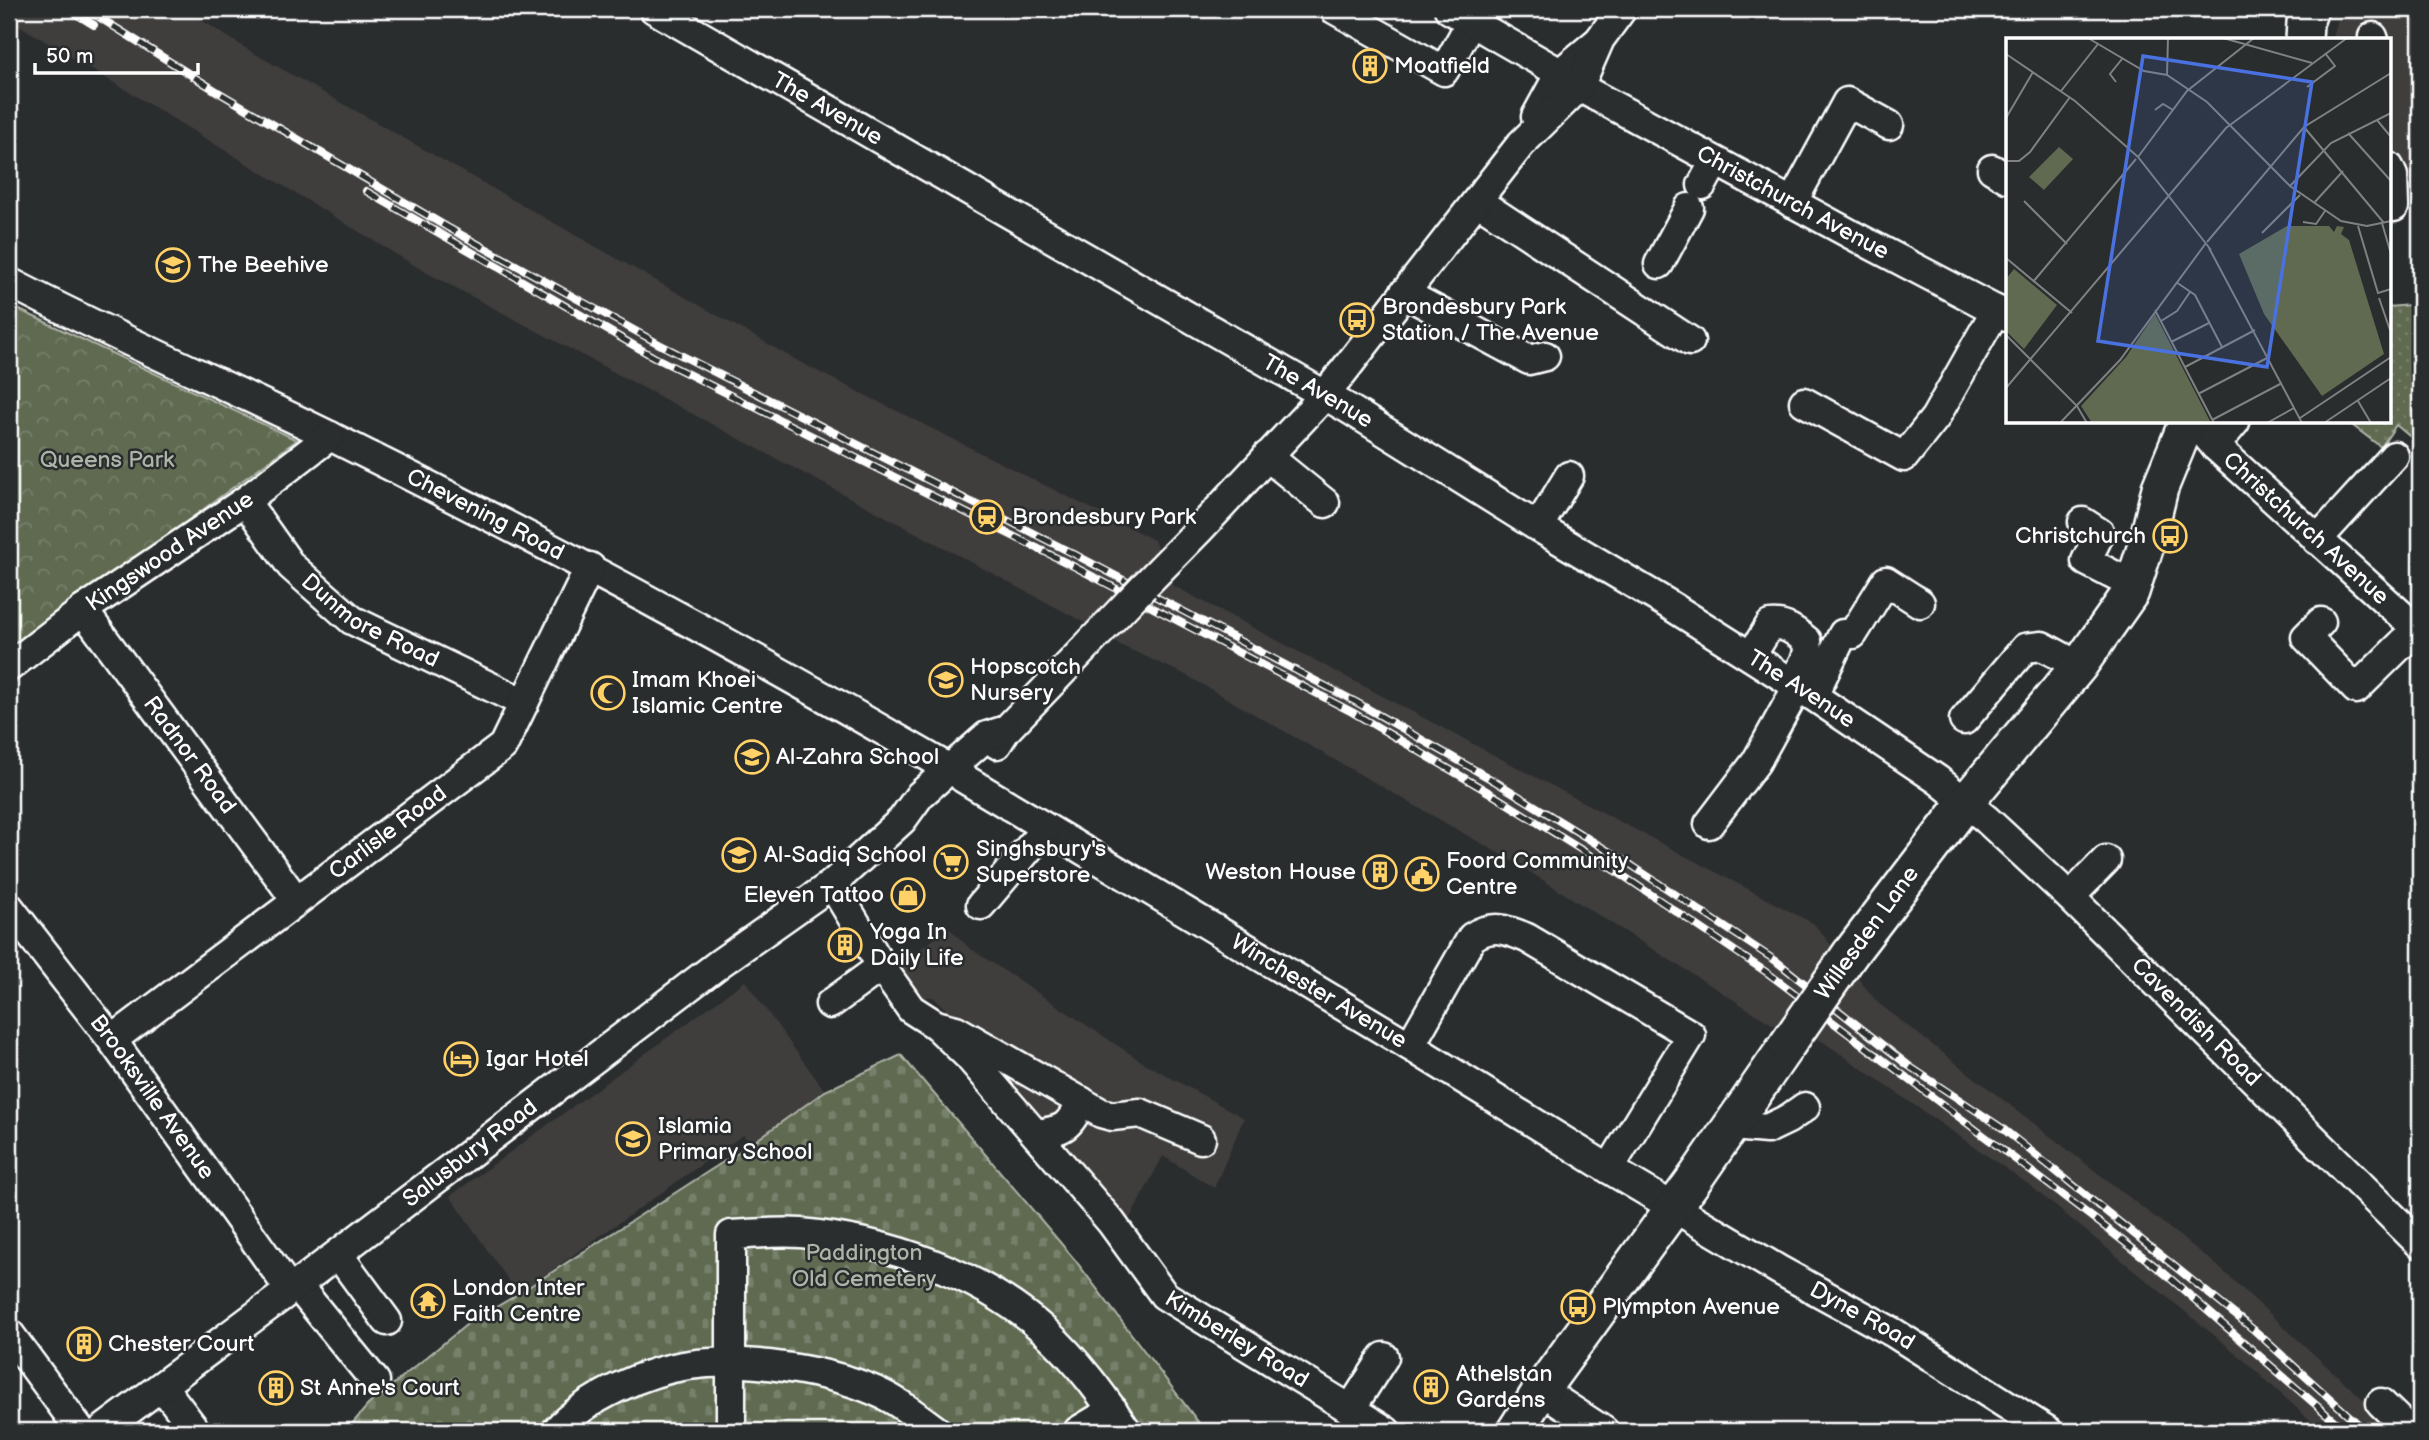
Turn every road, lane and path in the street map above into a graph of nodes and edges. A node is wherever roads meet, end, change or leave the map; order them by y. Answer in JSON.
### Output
{"nodes":[{"id":1,"x":654,"y":9,"type":"edge"},
{"id":2,"x":1334,"y":9,"type":"edge"},
{"id":3,"x":1622,"y":9,"type":"edge"},
{"id":4,"x":2310,"y":9,"type":"edge"},
{"id":5,"x":1460,"y":15,"type":"edge"},
{"id":6,"x":2304,"y":38,"type":"edge"},
{"id":7,"x":1570,"y":80,"type":"junction"},
{"id":8,"x":1889,"y":125,"type":"dead end"},
{"id":9,"x":2390,"y":169,"type":"edge"},
{"id":10,"x":1702,"y":185,"type":"junction"},
{"id":11,"x":1477,"y":201,"type":"junction"},
{"id":12,"x":1792,"y":203,"type":"junction"},
{"id":13,"x":2401,"y":207,"type":"edge"},
{"id":14,"x":1659,"y":264,"type":"dead end"},
{"id":15,"x":9,"y":282,"type":"edge"},
{"id":16,"x":1404,"y":293,"type":"junction"},
{"id":17,"x":2002,"y":313,"type":"edge"},
{"id":18,"x":1690,"y":341,"type":"dead end"},
{"id":19,"x":1545,"y":356,"type":"dead end"},
{"id":20,"x":1325,"y":395,"type":"junction"},
{"id":21,"x":1804,"y":402,"type":"dead end"},
{"id":22,"x":2185,"y":424,"type":"edge"},
{"id":23,"x":2197,"y":424,"type":"edge"},
{"id":24,"x":2233,"y":424,"type":"edge"},
{"id":25,"x":330,"y":436,"type":"junction"},
{"id":26,"x":2215,"y":446,"type":"junction"},
{"id":27,"x":1266,"y":456,"type":"junction"},
{"id":28,"x":2394,"y":456,"type":"dead end"},
{"id":29,"x":1569,"y":476,"type":"dead end"},
{"id":30,"x":245,"y":501,"type":"junction"},
{"id":31,"x":1325,"y":503,"type":"dead end"},
{"id":32,"x":2083,"y":522,"type":"dead end"},
{"id":33,"x":1538,"y":527,"type":"junction"},
{"id":34,"x":2317,"y":540,"type":"junction"},
{"id":35,"x":590,"y":567,"type":"junction"},
{"id":36,"x":2133,"y":585,"type":"junction"},
{"id":37,"x":1920,"y":603,"type":"dead end"},
{"id":38,"x":83,"y":610,"type":"junction"},
{"id":39,"x":2321,"y":622,"type":"dead end"},
{"id":40,"x":2419,"y":630,"type":"edge"},
{"id":41,"x":1751,"y":656,"type":"junction"},
{"id":42,"x":2079,"y":666,"type":"junction"},
{"id":43,"x":9,"y":667,"type":"edge"},
{"id":44,"x":1802,"y":688,"type":"junction"},
{"id":45,"x":524,"y":703,"type":"junction"},
{"id":46,"x":1964,"y":720,"type":"dead end"},
{"id":47,"x":956,"y":774,"type":"junction"},
{"id":48,"x":1966,"y":802,"type":"junction"},
{"id":49,"x":1709,"y":824,"type":"dead end"},
{"id":50,"x":1046,"y":828,"type":"junction"},
{"id":51,"x":2106,"y":860,"type":"dead end"},
{"id":52,"x":832,"y":884,"type":"junction"},
{"id":53,"x":2070,"y":897,"type":"junction"},
{"id":54,"x":296,"y":900,"type":"junction"},
{"id":55,"x":981,"y":905,"type":"dead end"},
{"id":56,"x":9,"y":907,"type":"edge"},
{"id":57,"x":882,"y":966,"type":"junction"},
{"id":58,"x":830,"y":1004,"type":"dead end"},
{"id":59,"x":936,"y":1025,"type":"junction"},
{"id":60,"x":112,"y":1040,"type":"junction"},
{"id":61,"x":1410,"y":1046,"type":"junction"},
{"id":62,"x":1081,"y":1101,"type":"junction"},
{"id":63,"x":1805,"y":1107,"type":"dead end"},
{"id":64,"x":1732,"y":1126,"type":"junction"},
{"id":65,"x":1036,"y":1134,"type":"junction"},
{"id":66,"x":1201,"y":1139,"type":"dead end"},
{"id":67,"x":1609,"y":1169,"type":"junction"},
{"id":68,"x":1675,"y":1207,"type":"junction"},
{"id":69,"x":2420,"y":1244,"type":"edge"},
{"id":70,"x":338,"y":1254,"type":"junction"},
{"id":71,"x":294,"y":1288,"type":"junction"},
{"id":72,"x":387,"y":1321,"type":"dead end"},
{"id":73,"x":9,"y":1333,"type":"edge"},
{"id":74,"x":1384,"y":1357,"type":"dead end"},
{"id":75,"x":731,"y":1363,"type":"junction"},
{"id":76,"x":375,"y":1381,"type":"dead end"},
{"id":77,"x":162,"y":1386,"type":"junction"},
{"id":78,"x":1541,"y":1390,"type":"junction"},
{"id":79,"x":2381,"y":1403,"type":"dead end"},
{"id":80,"x":1350,"y":1410,"type":"junction"},
{"id":81,"x":1120,"y":1421,"type":"edge"},
{"id":82,"x":80,"y":1431,"type":"edge"},
{"id":83,"x":101,"y":1431,"type":"edge"},
{"id":84,"x":196,"y":1431,"type":"edge"},
{"id":85,"x":556,"y":1431,"type":"edge"},
{"id":86,"x":731,"y":1431,"type":"edge"},
{"id":87,"x":937,"y":1431,"type":"edge"},
{"id":88,"x":1078,"y":1431,"type":"edge"},
{"id":89,"x":1385,"y":1431,"type":"edge"},
{"id":90,"x":1515,"y":1431,"type":"edge"},
{"id":91,"x":1604,"y":1431,"type":"edge"},
{"id":92,"x":2048,"y":1431,"type":"edge"},
{"id":93,"x":2410,"y":1431,"type":"edge"}],
"edges":[{"from":1,"to":20,"type":"street","name":"The Avenue"},
{"from":2,"to":5,"type":"street"},
{"from":3,"to":7,"type":"street"},
{"from":4,"to":6,"type":"main road"},
{"from":5,"to":7,"type":"street","name":"Christchurch Avenue"},
{"from":7,"to":10,"type":"street","name":"Christchurch Avenue"},
{"from":7,"to":11,"type":"street"},
{"from":8,"to":12,"type":"street"},
{"from":9,"to":13,"type":"street"},
{"from":10,"to":12,"type":"street","name":"Christchurch Avenue"},
{"from":10,"to":14,"type":"street"},
{"from":11,"to":16,"type":"street"},
{"from":11,"to":18,"type":"street"},
{"from":12,"to":17,"type":"street","name":"Christchurch Avenue"},
{"from":15,"to":25,"type":"street","name":"Chevening Road"},
{"from":16,"to":19,"type":"street"},
{"from":16,"to":20,"type":"street"},
{"from":17,"to":21,"type":"street"},
{"from":20,"to":27,"type":"street"},
{"from":20,"to":33,"type":"street","name":"The Avenue"},
{"from":22,"to":36,"type":"main road","name":"Willesden Lane"},
{"from":23,"to":26,"type":"street","name":"Christchurch Avenue"},
{"from":24,"to":26,"type":"street"},
{"from":25,"to":30,"type":"street","name":"Kingswood Avenue"},
{"from":25,"to":35,"type":"street","name":"Chevening Road"},
{"from":26,"to":34,"type":"street","name":"Christchurch Avenue"},
{"from":27,"to":31,"type":"street"},
{"from":27,"to":47,"type":"street","bridge":true},
{"from":28,"to":34,"type":"street"},
{"from":29,"to":33,"type":"street"},
{"from":30,"to":38,"type":"street","name":"Kingswood Avenue"},
{"from":30,"to":45,"type":"street","name":"Dunmore Road"},
{"from":32,"to":36,"type":"street"},
{"from":33,"to":41,"type":"street","name":"The Avenue"},
{"from":34,"to":40,"type":"street","name":"Christchurch Avenue"},
{"from":35,"to":45,"type":"street","name":"Carlisle Road"},
{"from":35,"to":47,"type":"street","name":"Chevening Road"},
{"from":36,"to":42,"type":"main road","name":"Willesden Lane"},
{"from":37,"to":44,"type":"street"},
{"from":38,"to":43,"type":"street","name":"Kingswood Avenue"},
{"from":38,"to":54,"type":"street","name":"Radnor Road"},
{"from":39,"to":40,"type":"street"},
{"from":41,"to":44,"type":"street","name":"The Avenue"},
{"from":41,"to":44,"type":"street"},
{"from":42,"to":46,"type":"street"},
{"from":42,"to":48,"type":"main road","name":"Willesden Lane"},
{"from":44,"to":48,"type":"street","name":"The Avenue"},
{"from":44,"to":49,"type":"street"},
{"from":45,"to":54,"type":"street","name":"Carlisle Road"},
{"from":47,"to":50,"type":"street","name":"Winchester Avenue"},
{"from":47,"to":52,"type":"street","name":"Salusbury Road"},
{"from":48,"to":53,"type":"street","name":"Cavendish Road"},
{"from":48,"to":64,"type":"main road","name":"Willesden Lane","bridge":true},
{"from":50,"to":55,"type":"street"},
{"from":50,"to":61,"type":"street","name":"Winchester Avenue"},
{"from":51,"to":53,"type":"street"},
{"from":52,"to":57,"type":"street"},
{"from":52,"to":70,"type":"street","name":"Salusbury Road"},
{"from":53,"to":69,"type":"street","name":"Cavendish Road"},
{"from":54,"to":60,"type":"street","name":"Carlisle Road"},
{"from":56,"to":60,"type":"street","name":"Brooksville Avenue"},
{"from":57,"to":58,"type":"street"},
{"from":57,"to":59,"type":"street"},
{"from":59,"to":62,"type":"street"},
{"from":59,"to":65,"type":"street","name":"Kimberley Road"},
{"from":60,"to":71,"type":"street","name":"Brooksville Avenue"},
{"from":61,"to":67,"type":"street","name":"Winchester Avenue"},
{"from":61,"to":67,"type":"street"},
{"from":62,"to":65,"type":"street"},
{"from":62,"to":66,"type":"street"},
{"from":63,"to":64,"type":"street"},
{"from":64,"to":68,"type":"main road","name":"Willesden Lane"},
{"from":65,"to":80,"type":"street","name":"Kimberley Road"},
{"from":67,"to":68,"type":"street","name":"Winchester Avenue"},
{"from":68,"to":78,"type":"main road","name":"Willesden Lane"},
{"from":68,"to":92,"type":"street","name":"Dyne Road"},
{"from":70,"to":71,"type":"street","name":"Salusbury Road"},
{"from":70,"to":72,"type":"street"},
{"from":71,"to":76,"type":"street","name":"Brooksville Avenue"},
{"from":71,"to":77,"type":"street","name":"Salusbury Road"},
{"from":73,"to":82,"type":"street"},
{"from":74,"to":80,"type":"street"},
{"from":75,"to":81,"type":"street"},
{"from":75,"to":85,"type":"street"},
{"from":75,"to":86,"type":"street"},
{"from":75,"to":87,"type":"street"},
{"from":77,"to":83,"type":"street","name":"Salusbury Road"},
{"from":77,"to":84,"type":"street"},
{"from":78,"to":90,"type":"main road","name":"Willesden Lane"},
{"from":78,"to":91,"type":"street"},
{"from":79,"to":93,"type":"street"},
{"from":80,"to":89,"type":"street","name":"Kimberley Road"},
{"from":81,"to":88,"type":"street"}]}
